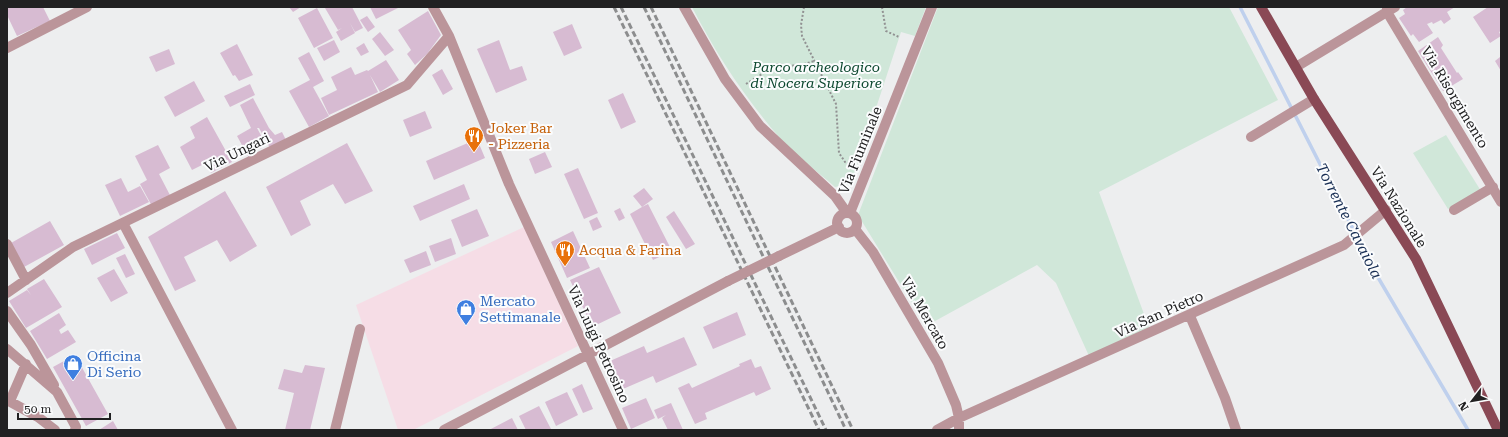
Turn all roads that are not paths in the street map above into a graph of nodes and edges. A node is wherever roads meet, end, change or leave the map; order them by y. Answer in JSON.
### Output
{"nodes":[{"id":1,"x":87,"y":7,"type":"edge"},
{"id":2,"x":433,"y":7,"type":"edge"},
{"id":3,"x":684,"y":7,"type":"edge"},
{"id":4,"x":932,"y":7,"type":"edge"},
{"id":5,"x":1261,"y":7,"type":"edge"},
{"id":6,"x":1390,"y":9,"type":"edge"},
{"id":7,"x":449,"y":36,"type":"junction"},
{"id":8,"x":7,"y":48,"type":"edge"},
{"id":9,"x":1296,"y":67,"type":"junction"},
{"id":10,"x":1314,"y":99,"type":"junction"},
{"id":11,"x":1251,"y":137,"type":"dead end"},
{"id":12,"x":1493,"y":187,"type":"junction"},
{"id":13,"x":1501,"y":202,"type":"edge"},
{"id":14,"x":1386,"y":210,"type":"junction"},
{"id":15,"x":1454,"y":210,"type":"dead end"},
{"id":16,"x":848,"y":213,"type":"junction"},
{"id":17,"x":124,"y":223,"type":"junction"},
{"id":18,"x":838,"y":227,"type":"junction"},
{"id":19,"x":855,"y":229,"type":"junction"},
{"id":20,"x":7,"y":244,"type":"edge"},
{"id":21,"x":26,"y":280,"type":"junction"},
{"id":22,"x":7,"y":293,"type":"edge"},
{"id":23,"x":7,"y":311,"type":"edge"},
{"id":24,"x":1190,"y":316,"type":"junction"},
{"id":25,"x":360,"y":329,"type":"dead end"},
{"id":26,"x":7,"y":349,"type":"edge"},
{"id":27,"x":588,"y":354,"type":"junction"},
{"id":28,"x":26,"y":364,"type":"junction"},
{"id":29,"x":57,"y":392,"type":"junction"},
{"id":30,"x":9,"y":400,"type":"edge"},
{"id":31,"x":959,"y":418,"type":"junction"},
{"id":32,"x":55,"y":430,"type":"edge"},
{"id":33,"x":75,"y":430,"type":"edge"},
{"id":34,"x":232,"y":430,"type":"edge"},
{"id":35,"x":335,"y":430,"type":"edge"},
{"id":36,"x":444,"y":430,"type":"edge"},
{"id":37,"x":623,"y":430,"type":"edge"},
{"id":38,"x":937,"y":430,"type":"edge"},
{"id":39,"x":959,"y":430,"type":"edge"},
{"id":40,"x":1236,"y":430,"type":"edge"},
{"id":41,"x":1498,"y":430,"type":"edge"}],
"edges":[{"from":1,"to":8,"type":"street"},
{"from":2,"to":7,"type":"street","name":"Via Luigi Petrosino"},
{"from":3,"to":16,"type":"street"},
{"from":4,"to":16,"type":"street","name":"Via Fiuminale"},
{"from":5,"to":9,"type":"main road","name":"Via Nazionale"},
{"from":6,"to":9,"type":"street"},
{"from":6,"to":12,"type":"street","name":"Via Risorgimento"},
{"from":7,"to":17,"type":"street","name":"Via Ungari"},
{"from":7,"to":27,"type":"street","name":"Via Luigi Petrosino"},
{"from":9,"to":10,"type":"main road","name":"Via Nazionale"},
{"from":10,"to":11,"type":"street"},
{"from":10,"to":14,"type":"main road","name":"Via Nazionale"},
{"from":12,"to":13,"type":"street","name":"Via Risorgimento"},
{"from":12,"to":15,"type":"street"},
{"from":14,"to":24,"type":"street","name":"Via San Pietro"},
{"from":14,"to":41,"type":"main road","name":"Via Nazionale"},
{"from":16,"to":18,"type":"street"},
{"from":16,"to":19,"type":"street"},
{"from":17,"to":21,"type":"street","name":"Via Ungari"},
{"from":17,"to":34,"type":"street"},
{"from":18,"to":19,"type":"street"},
{"from":18,"to":27,"type":"street","bridge":true},
{"from":19,"to":31,"type":"street","name":"Via Mercato"},
{"from":20,"to":21,"type":"street"},
{"from":21,"to":22,"type":"street","name":"Via Ungari"},
{"from":23,"to":29,"type":"street"},
{"from":24,"to":31,"type":"street","name":"Via San Pietro"},
{"from":24,"to":40,"type":"street"},
{"from":25,"to":35,"type":"street"},
{"from":26,"to":28,"type":"street"},
{"from":27,"to":36,"type":"street"},
{"from":27,"to":37,"type":"street","name":"Via Luigi Petrosino"},
{"from":28,"to":29,"type":"street"},
{"from":28,"to":30,"type":"street"},
{"from":29,"to":33,"type":"street"},
{"from":30,"to":32,"type":"street"},
{"from":31,"to":38,"type":"street","name":"Via San Pietro"},
{"from":31,"to":39,"type":"street","name":"Via Mercato"}]}
